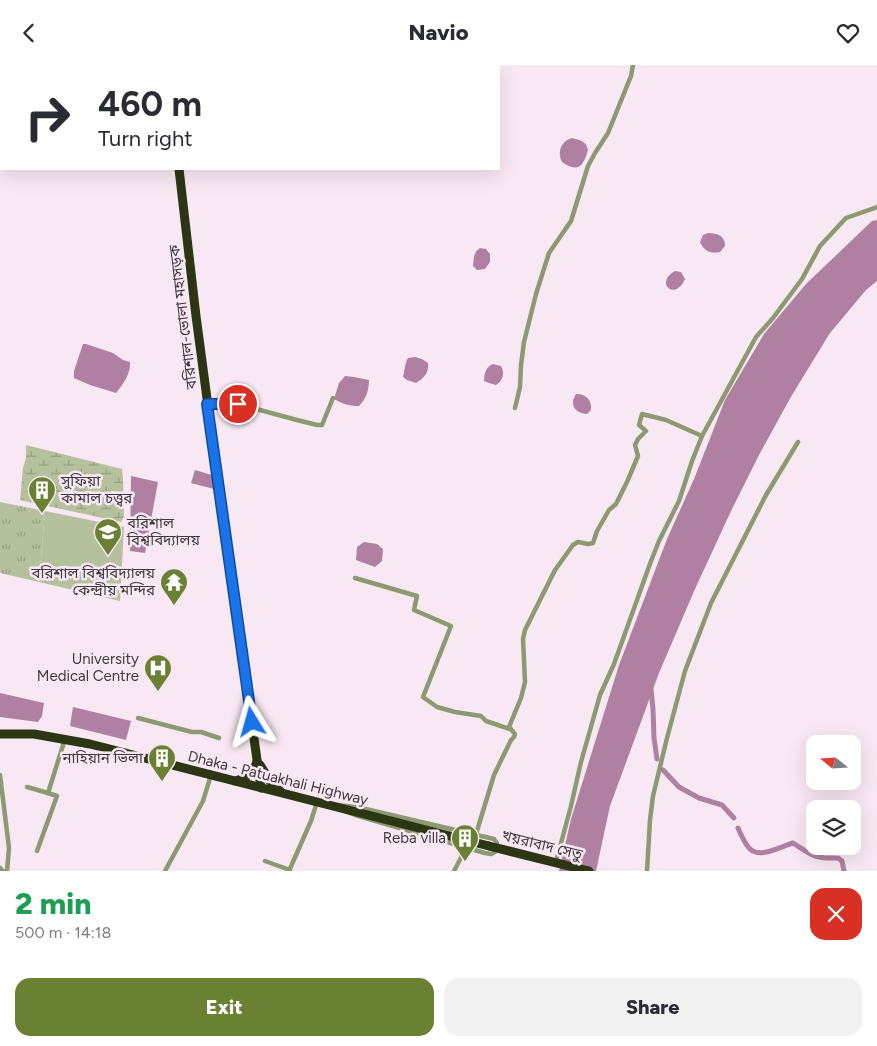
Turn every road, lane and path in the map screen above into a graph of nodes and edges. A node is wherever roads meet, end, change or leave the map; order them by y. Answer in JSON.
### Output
{"nodes":[{"id":1,"x":633,"y":65,"type":"edge"},
{"id":2,"x":179,"y":170,"type":"edge"},
{"id":3,"x":877,"y":207,"type":"edge"},
{"id":4,"x":333,"y":397,"type":"dead end"},
{"id":5,"x":207,"y":404,"type":"junction"},
{"id":6,"x":515,"y":408,"type":"dead end"},
{"id":7,"x":702,"y":436,"type":"junction"},
{"id":8,"x":798,"y":442,"type":"dead end"},
{"id":9,"x":355,"y":578,"type":"dead end"},
{"id":10,"x":138,"y":718,"type":"dead end"},
{"id":11,"x":510,"y":729,"type":"junction"},
{"id":12,"x":0,"y":734,"type":"edge"},
{"id":13,"x":219,"y":738,"type":"dead end"},
{"id":14,"x":65,"y":739,"type":"junction"},
{"id":15,"x":257,"y":761,"type":"junction"},
{"id":16,"x":0,"y":775,"type":"edge"},
{"id":17,"x":211,"y":775,"type":"junction"},
{"id":18,"x":235,"y":781,"type":"junction"},
{"id":19,"x":27,"y":787,"type":"dead end"},
{"id":20,"x":261,"y":788,"type":"junction"},
{"id":21,"x":48,"y":793,"type":"junction"},
{"id":22,"x":282,"y":793,"type":"junction"},
{"id":23,"x":322,"y":803,"type":"junction"},
{"id":24,"x":476,"y":835,"type":"junction"},
{"id":25,"x":488,"y":846,"type":"joint"},
{"id":26,"x":466,"y":847,"type":"junction"},
{"id":27,"x":37,"y":851,"type":"dead end"},
{"id":28,"x":557,"y":858,"type":"dead end"},
{"id":29,"x":265,"y":861,"type":"dead end"},
{"id":30,"x":0,"y":868,"type":"edge"},
{"id":31,"x":290,"y":870,"type":"edge"},
{"id":32,"x":5,"y":871,"type":"edge"},
{"id":33,"x":165,"y":871,"type":"edge"},
{"id":34,"x":454,"y":871,"type":"edge"},
{"id":35,"x":589,"y":871,"type":"edge"},
{"id":36,"x":647,"y":871,"type":"edge"}],
"edges":[{"from":1,"to":6,"type":"street"},
{"from":2,"to":5,"type":"highway","name":"বরিশাল-ভোলা মহাসড়ক"},
{"from":3,"to":7,"type":"street"},
{"from":4,"to":5,"type":"street"},
{"from":5,"to":15,"type":"highway","name":"বরিশাল-ভোলা মহাসড়ক"},
{"from":7,"to":11,"type":"street"},
{"from":7,"to":28,"type":"street"},
{"from":8,"to":36,"type":"street"},
{"from":9,"to":11,"type":"street"},
{"from":10,"to":13,"type":"street"},
{"from":11,"to":24,"type":"street"},
{"from":12,"to":14,"type":"highway","name":"Dhaka - Patuakhali Highway"},
{"from":14,"to":17,"type":"highway","name":"Dhaka - Patuakhali Highway"},
{"from":14,"to":21,"type":"street"},
{"from":15,"to":18,"type":"highway"},
{"from":15,"to":20,"type":"highway","name":"বরিশাল-ভোলা মহাসড়ক"},
{"from":15,"to":22,"type":"highway"},
{"from":16,"to":32,"type":"street"},
{"from":17,"to":18,"type":"highway","name":"Dhaka - Patuakhali Highway"},
{"from":17,"to":33,"type":"street"},
{"from":18,"to":20,"type":"highway","name":"Dhaka - Patuakhali Highway"},
{"from":19,"to":21,"type":"street"},
{"from":20,"to":22,"type":"highway","name":"Dhaka - Patuakhali Highway"},
{"from":21,"to":27,"type":"street"},
{"from":22,"to":23,"type":"highway","name":"Dhaka - Patuakhali Highway"},
{"from":23,"to":24,"type":"street"},
{"from":23,"to":25,"type":"highway","name":"Dhaka - Patuakhali Highway"},
{"from":23,"to":26,"type":"street"},
{"from":23,"to":31,"type":"street"},
{"from":24,"to":26,"type":"street"},
{"from":25,"to":35,"type":"highway","name":"খয়রাবাদ সেতু","bridge":true},
{"from":26,"to":34,"type":"street"},
{"from":29,"to":31,"type":"street"},
{"from":30,"to":32,"type":"street"}]}
